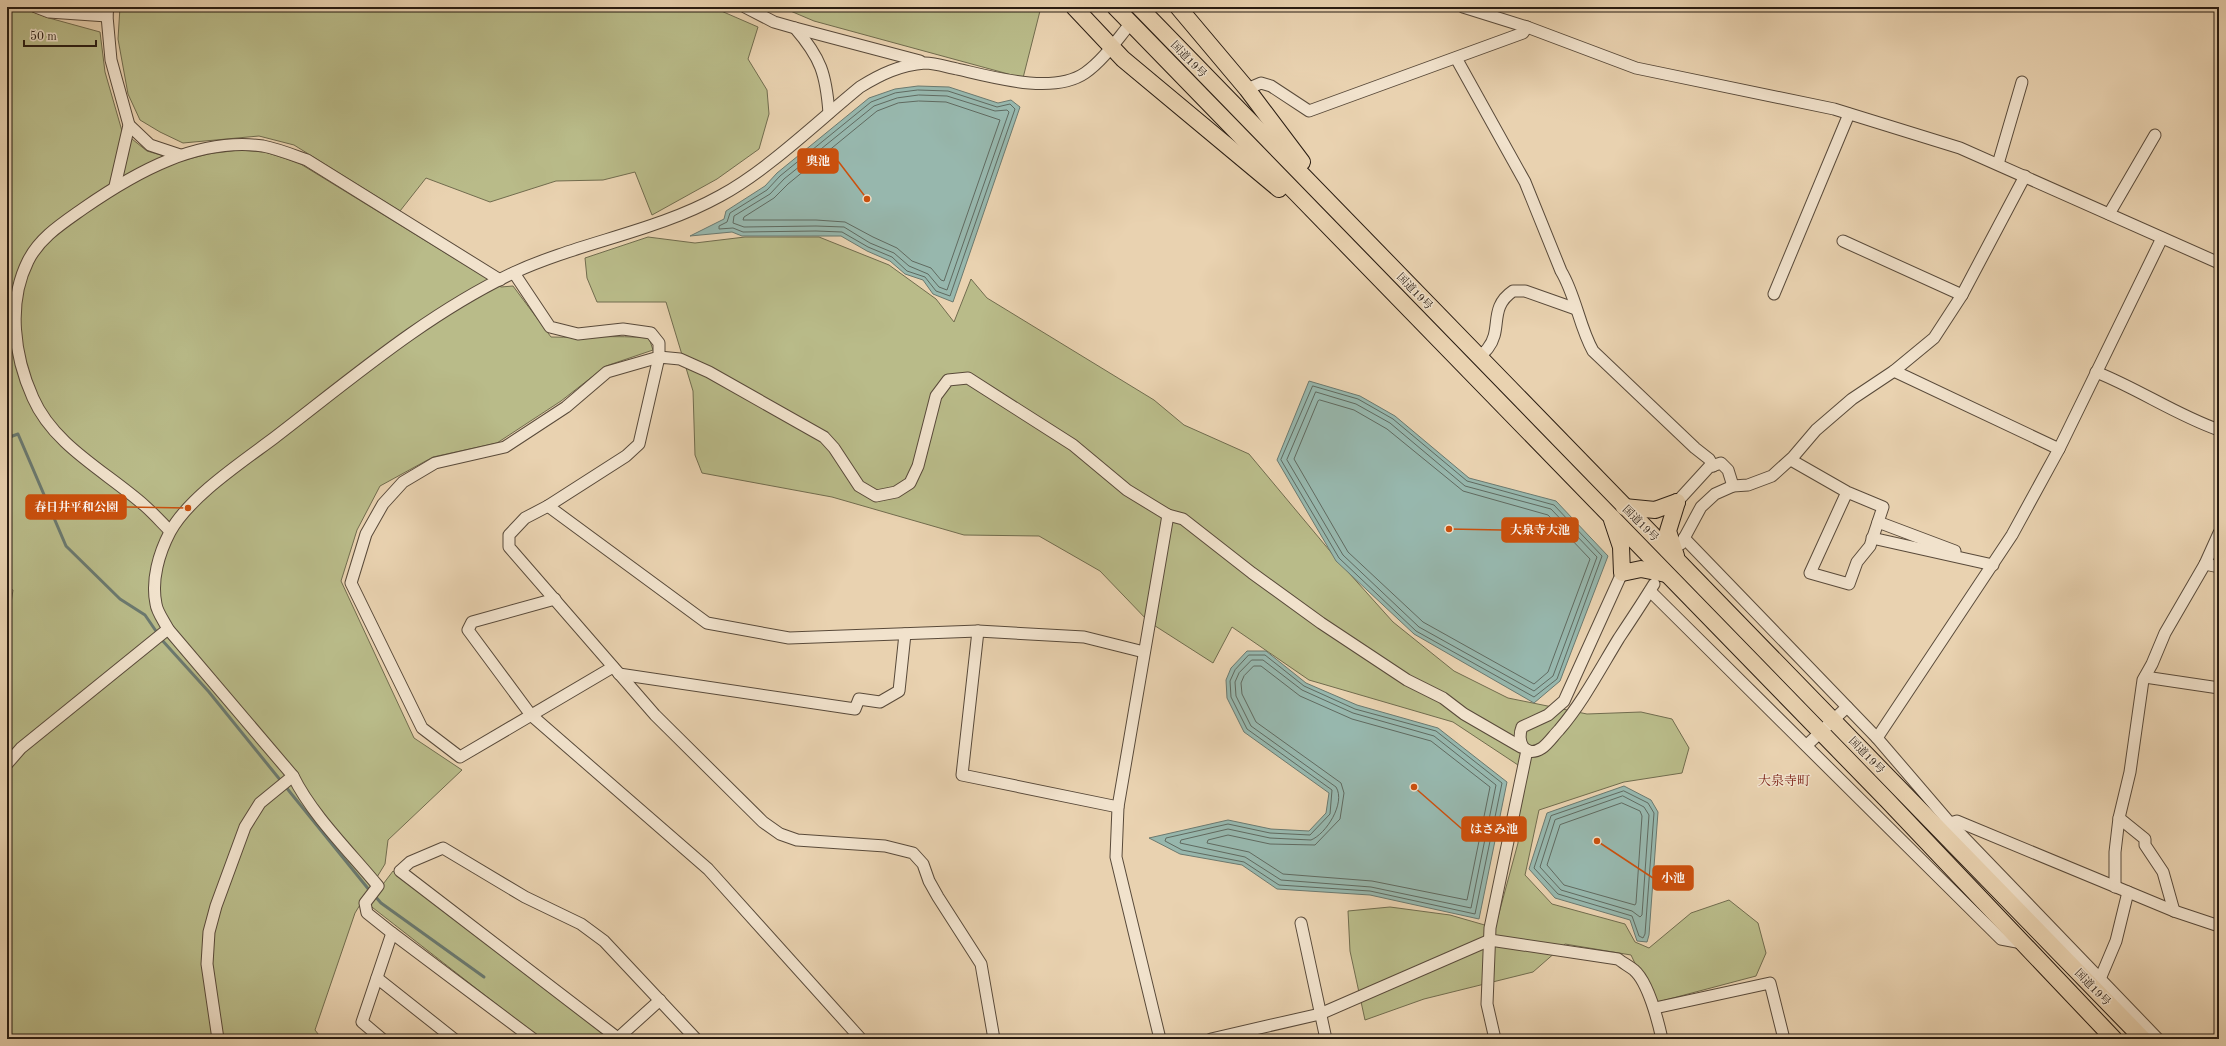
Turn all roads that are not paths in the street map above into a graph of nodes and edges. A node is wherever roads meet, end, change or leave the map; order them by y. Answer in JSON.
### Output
{"nodes":[{"id":1,"x":36,"y":7,"type":"edge"},
{"id":2,"x":745,"y":7,"type":"edge"},
{"id":3,"x":1074,"y":7,"type":"edge"},
{"id":4,"x":1115,"y":7,"type":"edge"},
{"id":5,"x":1139,"y":7,"type":"edge"},
{"id":6,"x":1178,"y":7,"type":"edge"},
{"id":7,"x":1463,"y":7,"type":"edge"},
{"id":8,"x":107,"y":11,"type":"edge"},
{"id":9,"x":1527,"y":27,"type":"junction"},
{"id":10,"x":795,"y":28,"type":"junction"},
{"id":11,"x":1126,"y":29,"type":"dead end"},
{"id":12,"x":1112,"y":47,"type":"junction"},
{"id":13,"x":1456,"y":58,"type":"junction"},
{"id":14,"x":926,"y":63,"type":"junction"},
{"id":15,"x":2022,"y":82,"type":"dead end"},
{"id":16,"x":1247,"y":89,"type":"junction"},
{"id":17,"x":829,"y":113,"type":"junction"},
{"id":18,"x":1849,"y":114,"type":"junction"},
{"id":19,"x":129,"y":125,"type":"junction"},
{"id":20,"x":2155,"y":136,"type":"dead end"},
{"id":21,"x":180,"y":155,"type":"junction"},
{"id":22,"x":1998,"y":164,"type":"junction"},
{"id":23,"x":2025,"y":176,"type":"junction"},
{"id":24,"x":115,"y":186,"type":"junction"},
{"id":25,"x":1315,"y":188,"type":"junction"},
{"id":26,"x":1302,"y":200,"type":"junction"},
{"id":27,"x":2109,"y":214,"type":"junction"},
{"id":28,"x":2162,"y":238,"type":"junction"},
{"id":29,"x":1843,"y":241,"type":"dead end"},
{"id":30,"x":2219,"y":263,"type":"edge"},
{"id":31,"x":514,"y":273,"type":"junction"},
{"id":32,"x":500,"y":280,"type":"junction"},
{"id":33,"x":1774,"y":294,"type":"dead end"},
{"id":34,"x":1962,"y":295,"type":"junction"},
{"id":35,"x":1576,"y":309,"type":"junction"},
{"id":36,"x":659,"y":357,"type":"junction"},
{"id":37,"x":1479,"y":357,"type":"junction"},
{"id":38,"x":1894,"y":371,"type":"junction"},
{"id":39,"x":2096,"y":372,"type":"junction"},
{"id":40,"x":2219,"y":430,"type":"edge"},
{"id":41,"x":2059,"y":449,"type":"junction"},
{"id":42,"x":1791,"y":460,"type":"junction"},
{"id":43,"x":1713,"y":466,"type":"junction"},
{"id":44,"x":1733,"y":486,"type":"junction"},
{"id":45,"x":1847,"y":492,"type":"junction"},
{"id":46,"x":1677,"y":502,"type":"junction"},
{"id":47,"x":548,"y":506,"type":"junction"},
{"id":48,"x":1624,"y":506,"type":"junction"},
{"id":49,"x":1168,"y":515,"type":"junction"},
{"id":50,"x":1611,"y":517,"type":"junction"},
{"id":51,"x":1878,"y":522,"type":"junction"},
{"id":52,"x":170,"y":531,"type":"junction"},
{"id":53,"x":2219,"y":533,"type":"edge"},
{"id":54,"x":1872,"y":538,"type":"junction"},
{"id":55,"x":1677,"y":560,"type":"junction"},
{"id":56,"x":2204,"y":564,"type":"junction"},
{"id":57,"x":1994,"y":565,"type":"junction"},
{"id":58,"x":2219,"y":567,"type":"edge"},
{"id":59,"x":1622,"y":573,"type":"junction"},
{"id":60,"x":1657,"y":583,"type":"junction"},
{"id":61,"x":555,"y":599,"type":"junction"},
{"id":62,"x":168,"y":629,"type":"junction"},
{"id":63,"x":978,"y":631,"type":"junction"},
{"id":64,"x":905,"y":634,"type":"junction"},
{"id":65,"x":1144,"y":652,"type":"junction"},
{"id":66,"x":616,"y":670,"type":"junction"},
{"id":67,"x":2145,"y":677,"type":"junction"},
{"id":68,"x":2219,"y":688,"type":"edge"},
{"id":69,"x":1847,"y":707,"type":"junction"},
{"id":70,"x":531,"y":715,"type":"junction"},
{"id":71,"x":1833,"y":720,"type":"junction"},
{"id":72,"x":1821,"y":732,"type":"junction"},
{"id":73,"x":1876,"y":738,"type":"junction"},
{"id":74,"x":1807,"y":745,"type":"junction"},
{"id":75,"x":1524,"y":748,"type":"junction"},
{"id":76,"x":7,"y":764,"type":"edge"},
{"id":77,"x":292,"y":776,"type":"junction"},
{"id":78,"x":1118,"y":807,"type":"junction"},
{"id":79,"x":2119,"y":818,"type":"junction"},
{"id":80,"x":1950,"y":823,"type":"junction"},
{"id":81,"x":2115,"y":887,"type":"junction"},
{"id":82,"x":2128,"y":892,"type":"junction"},
{"id":83,"x":2174,"y":911,"type":"junction"},
{"id":84,"x":1301,"y":923,"type":"dead end"},
{"id":85,"x":2219,"y":926,"type":"edge"},
{"id":86,"x":392,"y":933,"type":"junction"},
{"id":87,"x":1490,"y":940,"type":"junction"},
{"id":88,"x":2022,"y":943,"type":"junction"},
{"id":89,"x":377,"y":978,"type":"junction"},
{"id":90,"x":2100,"y":978,"type":"junction"},
{"id":91,"x":660,"y":1000,"type":"junction"},
{"id":92,"x":1654,"y":1008,"type":"junction"},
{"id":93,"x":1320,"y":1014,"type":"junction"},
{"id":94,"x":218,"y":1039,"type":"edge"},
{"id":95,"x":382,"y":1039,"type":"edge"},
{"id":96,"x":454,"y":1039,"type":"edge"},
{"id":97,"x":533,"y":1039,"type":"edge"},
{"id":98,"x":619,"y":1039,"type":"edge"},
{"id":99,"x":696,"y":1039,"type":"edge"},
{"id":100,"x":861,"y":1039,"type":"edge"},
{"id":101,"x":994,"y":1039,"type":"edge"},
{"id":102,"x":1160,"y":1039,"type":"edge"},
{"id":103,"x":1211,"y":1039,"type":"edge"},
{"id":104,"x":1326,"y":1039,"type":"edge"},
{"id":105,"x":1495,"y":1039,"type":"edge"},
{"id":106,"x":1662,"y":1039,"type":"edge"},
{"id":107,"x":1784,"y":1039,"type":"edge"},
{"id":108,"x":2114,"y":1039,"type":"edge"},
{"id":109,"x":2143,"y":1039,"type":"edge"},
{"id":110,"x":2158,"y":1039,"type":"edge"}],
"edges":[{"from":1,"to":8,"type":"street"},
{"from":2,"to":10,"type":"street"},
{"from":3,"to":12,"type":"highway"},
{"from":4,"to":26,"type":"highway","name":"国道19号"},
{"from":5,"to":25,"type":"highway","name":"国道19号"},
{"from":6,"to":16,"type":"highway"},
{"from":7,"to":9,"type":"street"},
{"from":8,"to":19,"type":"street"},
{"from":9,"to":13,"type":"street"},
{"from":9,"to":18,"type":"street"},
{"from":10,"to":14,"type":"street"},
{"from":10,"to":17,"type":"street"},
{"from":11,"to":12,"type":"street"},
{"from":12,"to":14,"type":"street"},
{"from":12,"to":26,"type":"highway"},
{"from":13,"to":16,"type":"street"},
{"from":13,"to":35,"type":"street"},
{"from":14,"to":17,"type":"street"},
{"from":15,"to":22,"type":"street"},
{"from":16,"to":25,"type":"highway"},
{"from":17,"to":31,"type":"street"},
{"from":18,"to":22,"type":"street"},
{"from":18,"to":33,"type":"street"},
{"from":19,"to":21,"type":"street"},
{"from":19,"to":24,"type":"street"},
{"from":20,"to":27,"type":"street"},
{"from":21,"to":24,"type":"street"},
{"from":21,"to":32,"type":"street"},
{"from":22,"to":23,"type":"street"},
{"from":23,"to":27,"type":"street"},
{"from":23,"to":34,"type":"street"},
{"from":24,"to":52,"type":"street"},
{"from":25,"to":37,"type":"highway","name":"国道19号"},
{"from":26,"to":50,"type":"highway","name":"国道19号"},
{"from":27,"to":28,"type":"street"},
{"from":28,"to":30,"type":"street"},
{"from":28,"to":39,"type":"street"},
{"from":29,"to":34,"type":"street"},
{"from":31,"to":32,"type":"street"},
{"from":31,"to":36,"type":"street"},
{"from":32,"to":52,"type":"street"},
{"from":34,"to":38,"type":"street"},
{"from":35,"to":37,"type":"street"},
{"from":35,"to":43,"type":"street"},
{"from":36,"to":47,"type":"street"},
{"from":36,"to":49,"type":"street"},
{"from":36,"to":70,"type":"street"},
{"from":37,"to":48,"type":"highway","name":"国道19号"},
{"from":38,"to":41,"type":"street"},
{"from":38,"to":42,"type":"street"},
{"from":39,"to":40,"type":"street"},
{"from":39,"to":41,"type":"street"},
{"from":41,"to":57,"type":"street"},
{"from":42,"to":44,"type":"street"},
{"from":42,"to":45,"type":"street"},
{"from":43,"to":44,"type":"street"},
{"from":43,"to":46,"type":"street"},
{"from":44,"to":69,"type":"street"},
{"from":45,"to":51,"type":"street"},
{"from":45,"to":54,"type":"street"},
{"from":46,"to":48,"type":"highway"},
{"from":46,"to":55,"type":"highway"},
{"from":47,"to":61,"type":"street"},
{"from":47,"to":64,"type":"street"},
{"from":48,"to":55,"type":"highway","name":"国道19号"},
{"from":49,"to":65,"type":"street"},
{"from":49,"to":75,"type":"street"},
{"from":50,"to":59,"type":"highway"},
{"from":50,"to":60,"type":"highway","name":"国道19号"},
{"from":51,"to":54,"type":"street"},
{"from":51,"to":57,"type":"street"},
{"from":52,"to":62,"type":"street"},
{"from":53,"to":56,"type":"street"},
{"from":54,"to":57,"type":"street"},
{"from":55,"to":71,"type":"highway","name":"国道19号"},
{"from":56,"to":58,"type":"street"},
{"from":56,"to":67,"type":"street"},
{"from":57,"to":73,"type":"street"},
{"from":59,"to":60,"type":"highway"},
{"from":59,"to":75,"type":"street"},
{"from":60,"to":72,"type":"highway","name":"国道19号"},
{"from":60,"to":74,"type":"street"},
{"from":60,"to":75,"type":"street"},
{"from":61,"to":66,"type":"street"},
{"from":61,"to":70,"type":"street"},
{"from":62,"to":76,"type":"street"},
{"from":62,"to":77,"type":"street"},
{"from":63,"to":64,"type":"street"},
{"from":63,"to":65,"type":"street"},
{"from":63,"to":78,"type":"street"},
{"from":64,"to":66,"type":"street"},
{"from":65,"to":78,"type":"street"},
{"from":66,"to":70,"type":"street"},
{"from":66,"to":101,"type":"street"},
{"from":67,"to":68,"type":"street"},
{"from":67,"to":79,"type":"street"},
{"from":69,"to":71,"type":"street"},
{"from":69,"to":73,"type":"street"},
{"from":70,"to":100,"type":"street"},
{"from":71,"to":72,"type":"street"},
{"from":71,"to":109,"type":"highway","name":"国道19号"},
{"from":72,"to":74,"type":"street"},
{"from":72,"to":88,"type":"highway","name":"国道19号"},
{"from":73,"to":80,"type":"street"},
{"from":74,"to":88,"type":"street"},
{"from":75,"to":87,"type":"street"},
{"from":77,"to":86,"type":"street"},
{"from":77,"to":94,"type":"street"},
{"from":78,"to":102,"type":"street"},
{"from":79,"to":81,"type":"street"},
{"from":79,"to":83,"type":"street"},
{"from":80,"to":81,"type":"street"},
{"from":80,"to":90,"type":"street"},
{"from":81,"to":82,"type":"street"},
{"from":82,"to":83,"type":"street"},
{"from":82,"to":90,"type":"street"},
{"from":83,"to":85,"type":"street"},
{"from":84,"to":93,"type":"street"},
{"from":86,"to":89,"type":"street"},
{"from":86,"to":97,"type":"street"},
{"from":87,"to":92,"type":"street"},
{"from":87,"to":93,"type":"street"},
{"from":87,"to":105,"type":"street"},
{"from":88,"to":108,"type":"highway","name":"国道19号"},
{"from":89,"to":95,"type":"street"},
{"from":89,"to":96,"type":"street"},
{"from":90,"to":110,"type":"street"},
{"from":91,"to":98,"type":"street"},
{"from":91,"to":98,"type":"street"},
{"from":91,"to":99,"type":"street"},
{"from":92,"to":106,"type":"street"},
{"from":92,"to":107,"type":"street"},
{"from":93,"to":103,"type":"street"},
{"from":93,"to":104,"type":"street"}]}
